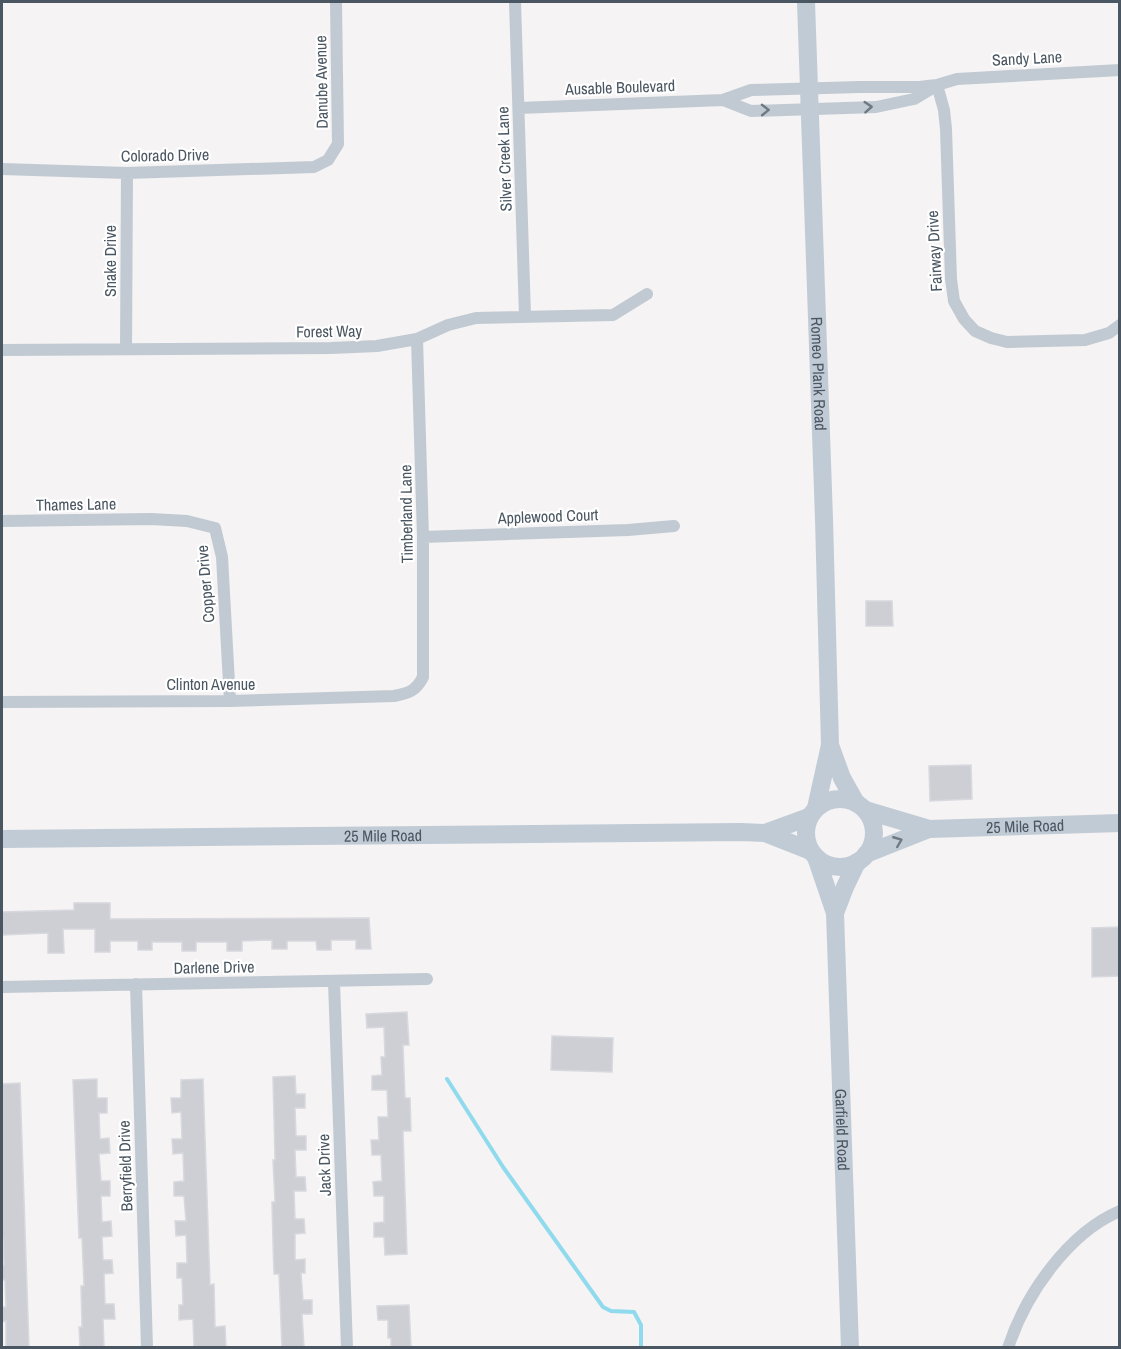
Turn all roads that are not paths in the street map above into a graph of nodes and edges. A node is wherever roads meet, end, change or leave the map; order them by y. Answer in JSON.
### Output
{"nodes":[{"id":1,"x":336,"y":2,"type":"edge"},
{"id":2,"x":515,"y":2,"type":"edge"},
{"id":3,"x":806,"y":2,"type":"edge"},
{"id":4,"x":1119,"y":70,"type":"edge"},
{"id":5,"x":937,"y":85,"type":"junction"},
{"id":6,"x":809,"y":89,"type":"junction"},
{"id":7,"x":723,"y":100,"type":"junction"},
{"id":8,"x":519,"y":108,"type":"junction"},
{"id":9,"x":810,"y":110,"type":"junction"},
{"id":10,"x":328,"y":160,"type":"joint"},
{"id":11,"x":2,"y":169,"type":"edge"},
{"id":12,"x":127,"y":174,"type":"junction"},
{"id":13,"x":647,"y":294,"type":"dead end"},
{"id":14,"x":525,"y":316,"type":"junction"},
{"id":15,"x":1119,"y":325,"type":"edge"},
{"id":16,"x":417,"y":339,"type":"junction"},
{"id":17,"x":126,"y":349,"type":"junction"},
{"id":18,"x":2,"y":350,"type":"edge"},
{"id":19,"x":151,"y":519,"type":"joint"},
{"id":20,"x":2,"y":521,"type":"edge"},
{"id":21,"x":674,"y":526,"type":"dead end"},
{"id":22,"x":423,"y":537,"type":"junction"},
{"id":23,"x":418,"y":687,"type":"joint"},
{"id":24,"x":230,"y":701,"type":"junction"},
{"id":25,"x":2,"y":702,"type":"edge"},
{"id":26,"x":830,"y":745,"type":"junction"},
{"id":27,"x":861,"y":807,"type":"junction"},
{"id":28,"x":813,"y":813,"type":"junction"},
{"id":29,"x":1119,"y":823,"type":"edge"},
{"id":30,"x":930,"y":829,"type":"junction"},
{"id":31,"x":765,"y":833,"type":"junction"},
{"id":32,"x":2,"y":839,"type":"edge"},
{"id":33,"x":813,"y":854,"type":"junction"},
{"id":34,"x":862,"y":858,"type":"junction"},
{"id":35,"x":835,"y":914,"type":"junction"},
{"id":36,"x":427,"y":979,"type":"dead end"},
{"id":37,"x":334,"y":982,"type":"junction"},
{"id":38,"x":136,"y":984,"type":"junction"},
{"id":39,"x":2,"y":987,"type":"edge"},
{"id":40,"x":1119,"y":1211,"type":"edge"},
{"id":41,"x":147,"y":1347,"type":"edge"},
{"id":42,"x":347,"y":1347,"type":"edge"},
{"id":43,"x":850,"y":1347,"type":"edge"},
{"id":44,"x":1008,"y":1347,"type":"edge"}],
"edges":[{"from":1,"to":10,"type":"street","name":"Danube Avenue"},
{"from":2,"to":8,"type":"street","name":"Silver Creek Lane"},
{"from":3,"to":6,"type":"street","name":"Romeo Plank Road"},
{"from":4,"to":5,"type":"street","name":"Sandy Lane"},
{"from":5,"to":6,"type":"street","name":"Sandy Lane"},
{"from":9,"to":5,"type":"street","name":"Sandy Lane","one_way":true},
{"from":5,"to":15,"type":"street","name":"Fairway Drive"},
{"from":6,"to":7,"type":"street","name":"Ausable Boulevard"},
{"from":6,"to":9,"type":"street","name":"Romeo Plank Road"},
{"from":7,"to":8,"type":"street","name":"Ausable Boulevard"},
{"from":7,"to":9,"type":"street","name":"Ausable Boulevard","one_way":true},
{"from":8,"to":14,"type":"street","name":"Silver Creek Lane"},
{"from":9,"to":26,"type":"street","name":"Romeo Plank Road"},
{"from":10,"to":12,"type":"street","name":"Colorado Drive"},
{"from":11,"to":12,"type":"street","name":"Colorado Drive"},
{"from":12,"to":17,"type":"street","name":"Snake Drive"},
{"from":13,"to":14,"type":"street","name":"Forest Way"},
{"from":14,"to":16,"type":"street","name":"Forest Way"},
{"from":16,"to":17,"type":"street","name":"Forest Way"},
{"from":16,"to":22,"type":"street","name":"Timberland Lane"},
{"from":17,"to":18,"type":"street","name":"Forest Way"},
{"from":19,"to":20,"type":"street","name":"Thames Lane"},
{"from":19,"to":24,"type":"street","name":"Copper Drive"},
{"from":21,"to":22,"type":"street","name":"Applewood Court"},
{"from":22,"to":23,"type":"street","name":"Timberland Lane"},
{"from":23,"to":24,"type":"street","name":"Clinton Avenue"},
{"from":24,"to":25,"type":"street","name":"Clinton Avenue"},
{"from":26,"to":27,"type":"street","name":"Romeo Plank Road"},
{"from":26,"to":28,"type":"street","name":"Romeo Plank Road"},
{"from":27,"to":28,"type":"street"},
{"from":27,"to":30,"type":"street","name":"25 Mile Road"},
{"from":27,"to":34,"type":"street"},
{"from":28,"to":31,"type":"street","name":"25 Mile Road"},
{"from":28,"to":33,"type":"street"},
{"from":29,"to":30,"type":"street","name":"25 Mile Road"},
{"from":34,"to":30,"type":"street","name":"25 Mile Road","one_way":true},
{"from":31,"to":32,"type":"street","name":"25 Mile Road"},
{"from":31,"to":33,"type":"street","name":"25 Mile Road"},
{"from":33,"to":34,"type":"street"},
{"from":33,"to":35,"type":"street","name":"Garfield Road"},
{"from":34,"to":35,"type":"street","name":"Garfield Road"},
{"from":35,"to":43,"type":"street","name":"Garfield Road"},
{"from":36,"to":37,"type":"street","name":"Darlene Drive"},
{"from":37,"to":38,"type":"street","name":"Darlene Drive"},
{"from":37,"to":42,"type":"street","name":"Jack Drive"},
{"from":38,"to":39,"type":"street","name":"Darlene Drive"},
{"from":38,"to":41,"type":"street","name":"Berryfield Drive"},
{"from":40,"to":44,"type":"street"}]}
